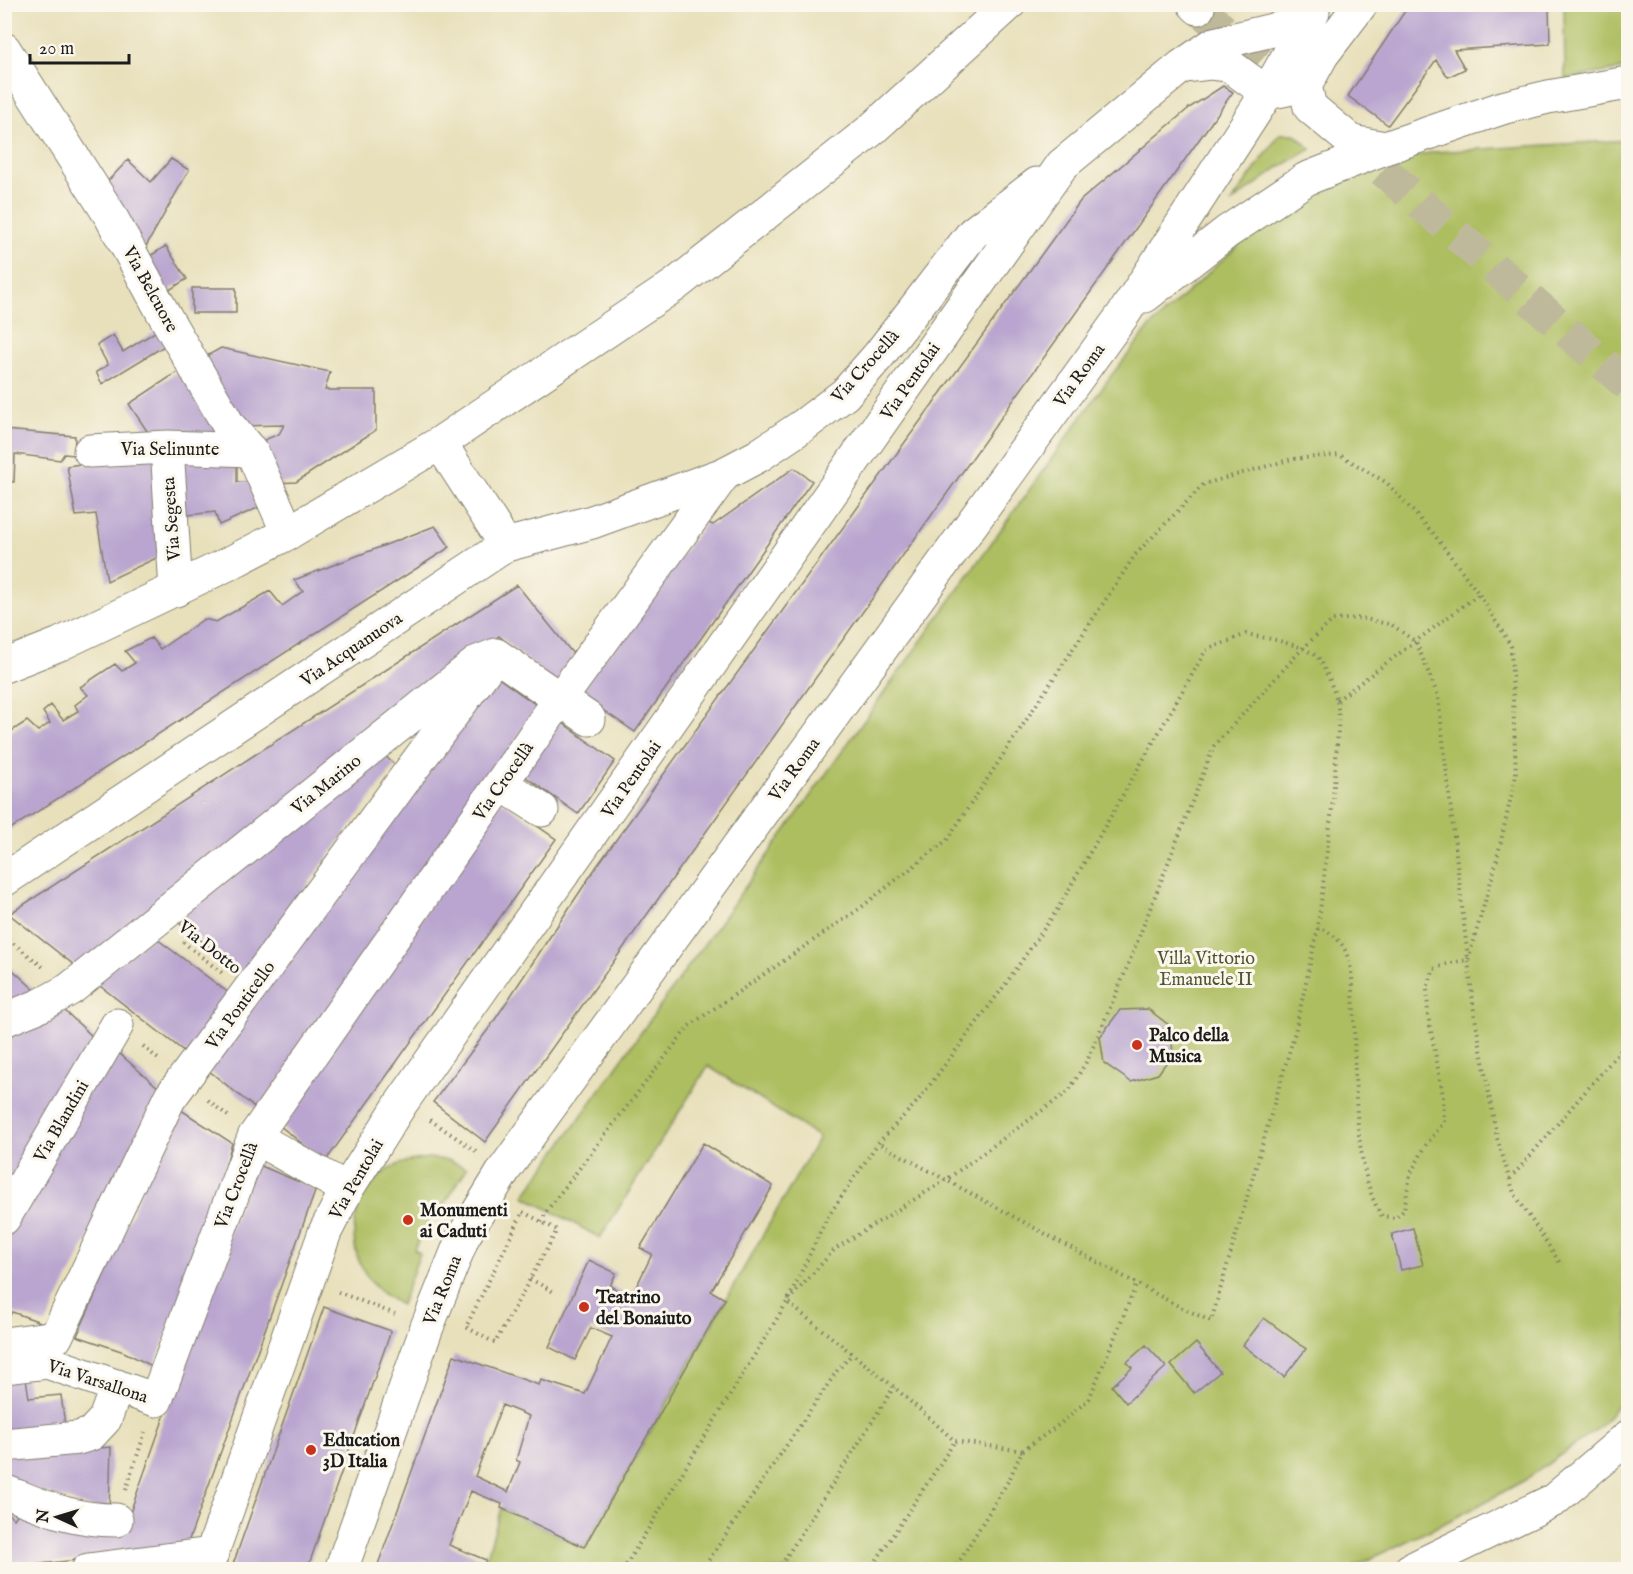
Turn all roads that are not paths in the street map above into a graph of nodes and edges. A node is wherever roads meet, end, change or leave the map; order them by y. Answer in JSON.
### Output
{"nodes":[{"id":1,"x":1009,"y":4,"type":"edge"},
{"id":2,"x":1360,"y":4,"type":"edge"},
{"id":3,"x":1312,"y":13,"type":"edge"},
{"id":4,"x":4,"y":49,"type":"edge"},
{"id":5,"x":1182,"y":66,"type":"junction"},
{"id":6,"x":1629,"y":83,"type":"edge"},
{"id":7,"x":1305,"y":86,"type":"junction"},
{"id":8,"x":1267,"y":93,"type":"junction"},
{"id":9,"x":1385,"y":148,"type":"junction"},
{"id":10,"x":1062,"y":165,"type":"junction"},
{"id":11,"x":1125,"y":312,"type":"junction"},
{"id":12,"x":440,"y":443,"type":"junction"},
{"id":13,"x":166,"y":447,"type":"junction"},
{"id":14,"x":250,"y":450,"type":"junction"},
{"id":15,"x":90,"y":451,"type":"dead end"},
{"id":16,"x":724,"y":474,"type":"junction"},
{"id":17,"x":288,"y":533,"type":"junction"},
{"id":18,"x":506,"y":545,"type":"junction"},
{"id":19,"x":176,"y":590,"type":"junction"},
{"id":20,"x":496,"y":655,"type":"junction"},
{"id":21,"x":4,"y":666,"type":"edge"},
{"id":22,"x":560,"y":699,"type":"junction"},
{"id":23,"x":589,"y":719,"type":"dead end"},
{"id":24,"x":501,"y":784,"type":"junction"},
{"id":25,"x":542,"y":810,"type":"dead end"},
{"id":26,"x":4,"y":880,"type":"edge"},
{"id":27,"x":4,"y":1020,"type":"edge"},
{"id":28,"x":117,"y":1025,"type":"dead end"},
{"id":29,"x":254,"y":1137,"type":"junction"},
{"id":30,"x":347,"y":1189,"type":"junction"},
{"id":31,"x":4,"y":1218,"type":"edge"},
{"id":32,"x":4,"y":1344,"type":"edge"},
{"id":33,"x":4,"y":1367,"type":"edge"},
{"id":34,"x":117,"y":1386,"type":"junction"},
{"id":35,"x":156,"y":1400,"type":"joint"},
{"id":36,"x":1629,"y":1437,"type":"edge"},
{"id":37,"x":4,"y":1445,"type":"edge"},
{"id":38,"x":4,"y":1491,"type":"edge"},
{"id":39,"x":116,"y":1520,"type":"road end"},
{"id":40,"x":208,"y":1562,"type":"edge"},
{"id":41,"x":88,"y":1569,"type":"edge"},
{"id":42,"x":341,"y":1569,"type":"edge"},
{"id":43,"x":1410,"y":1569,"type":"edge"}],
"edges":[{"from":1,"to":12,"type":"street"},
{"from":2,"to":7,"type":"street"},
{"from":3,"to":5,"type":"street","name":"Via Pentolai"},
{"from":3,"to":8,"type":"street","name":"Via Roma"},
{"from":4,"to":14,"type":"street","name":"Via Belcuore"},
{"from":5,"to":8,"type":"street"},
{"from":5,"to":10,"type":"street","name":"Via Pentolai"},
{"from":6,"to":9,"type":"street"},
{"from":7,"to":8,"type":"street"},
{"from":7,"to":9,"type":"street"},
{"from":8,"to":11,"type":"street","name":"Via Roma"},
{"from":9,"to":11,"type":"street"},
{"from":10,"to":16,"type":"street","name":"Via Crocellà"},
{"from":10,"to":30,"type":"street","name":"Via Pentolai"},
{"from":11,"to":42,"type":"street","name":"Via Roma"},
{"from":12,"to":17,"type":"street"},
{"from":12,"to":18,"type":"street"},
{"from":13,"to":14,"type":"street","name":"Via Selinunte"},
{"from":13,"to":15,"type":"street","name":"Via Selinunte"},
{"from":13,"to":19,"type":"street","name":"Via Segesta"},
{"from":14,"to":17,"type":"street","name":"Via Belcuore"},
{"from":16,"to":18,"type":"street","name":"Via Acquanuova"},
{"from":16,"to":22,"type":"street","name":"Via Crocellà"},
{"from":17,"to":19,"type":"street"},
{"from":18,"to":26,"type":"street","name":"Via Acquanuova"},
{"from":19,"to":21,"type":"street"},
{"from":20,"to":22,"type":"street"},
{"from":20,"to":27,"type":"street","name":"Via Marino"},
{"from":20,"to":32,"type":"street","name":"Via Ponticello"},
{"from":22,"to":23,"type":"street"},
{"from":22,"to":24,"type":"street","name":"Via Crocellà"},
{"from":24,"to":25,"type":"street"},
{"from":24,"to":29,"type":"street","name":"Via Crocellà"},
{"from":28,"to":31,"type":"street","name":"Via Blandini"},
{"from":29,"to":30,"type":"street"},
{"from":29,"to":35,"type":"street","name":"Via Crocellà"},
{"from":30,"to":40,"type":"street","name":"Via Pentolai"},
{"from":33,"to":34,"type":"street","name":"Via Varsallona"},
{"from":34,"to":35,"type":"street","name":"Via Varsallona"},
{"from":34,"to":37,"type":"street"},
{"from":36,"to":43,"type":"street"},
{"from":38,"to":39,"type":"street"},
{"from":40,"to":41,"type":"street"}]}
